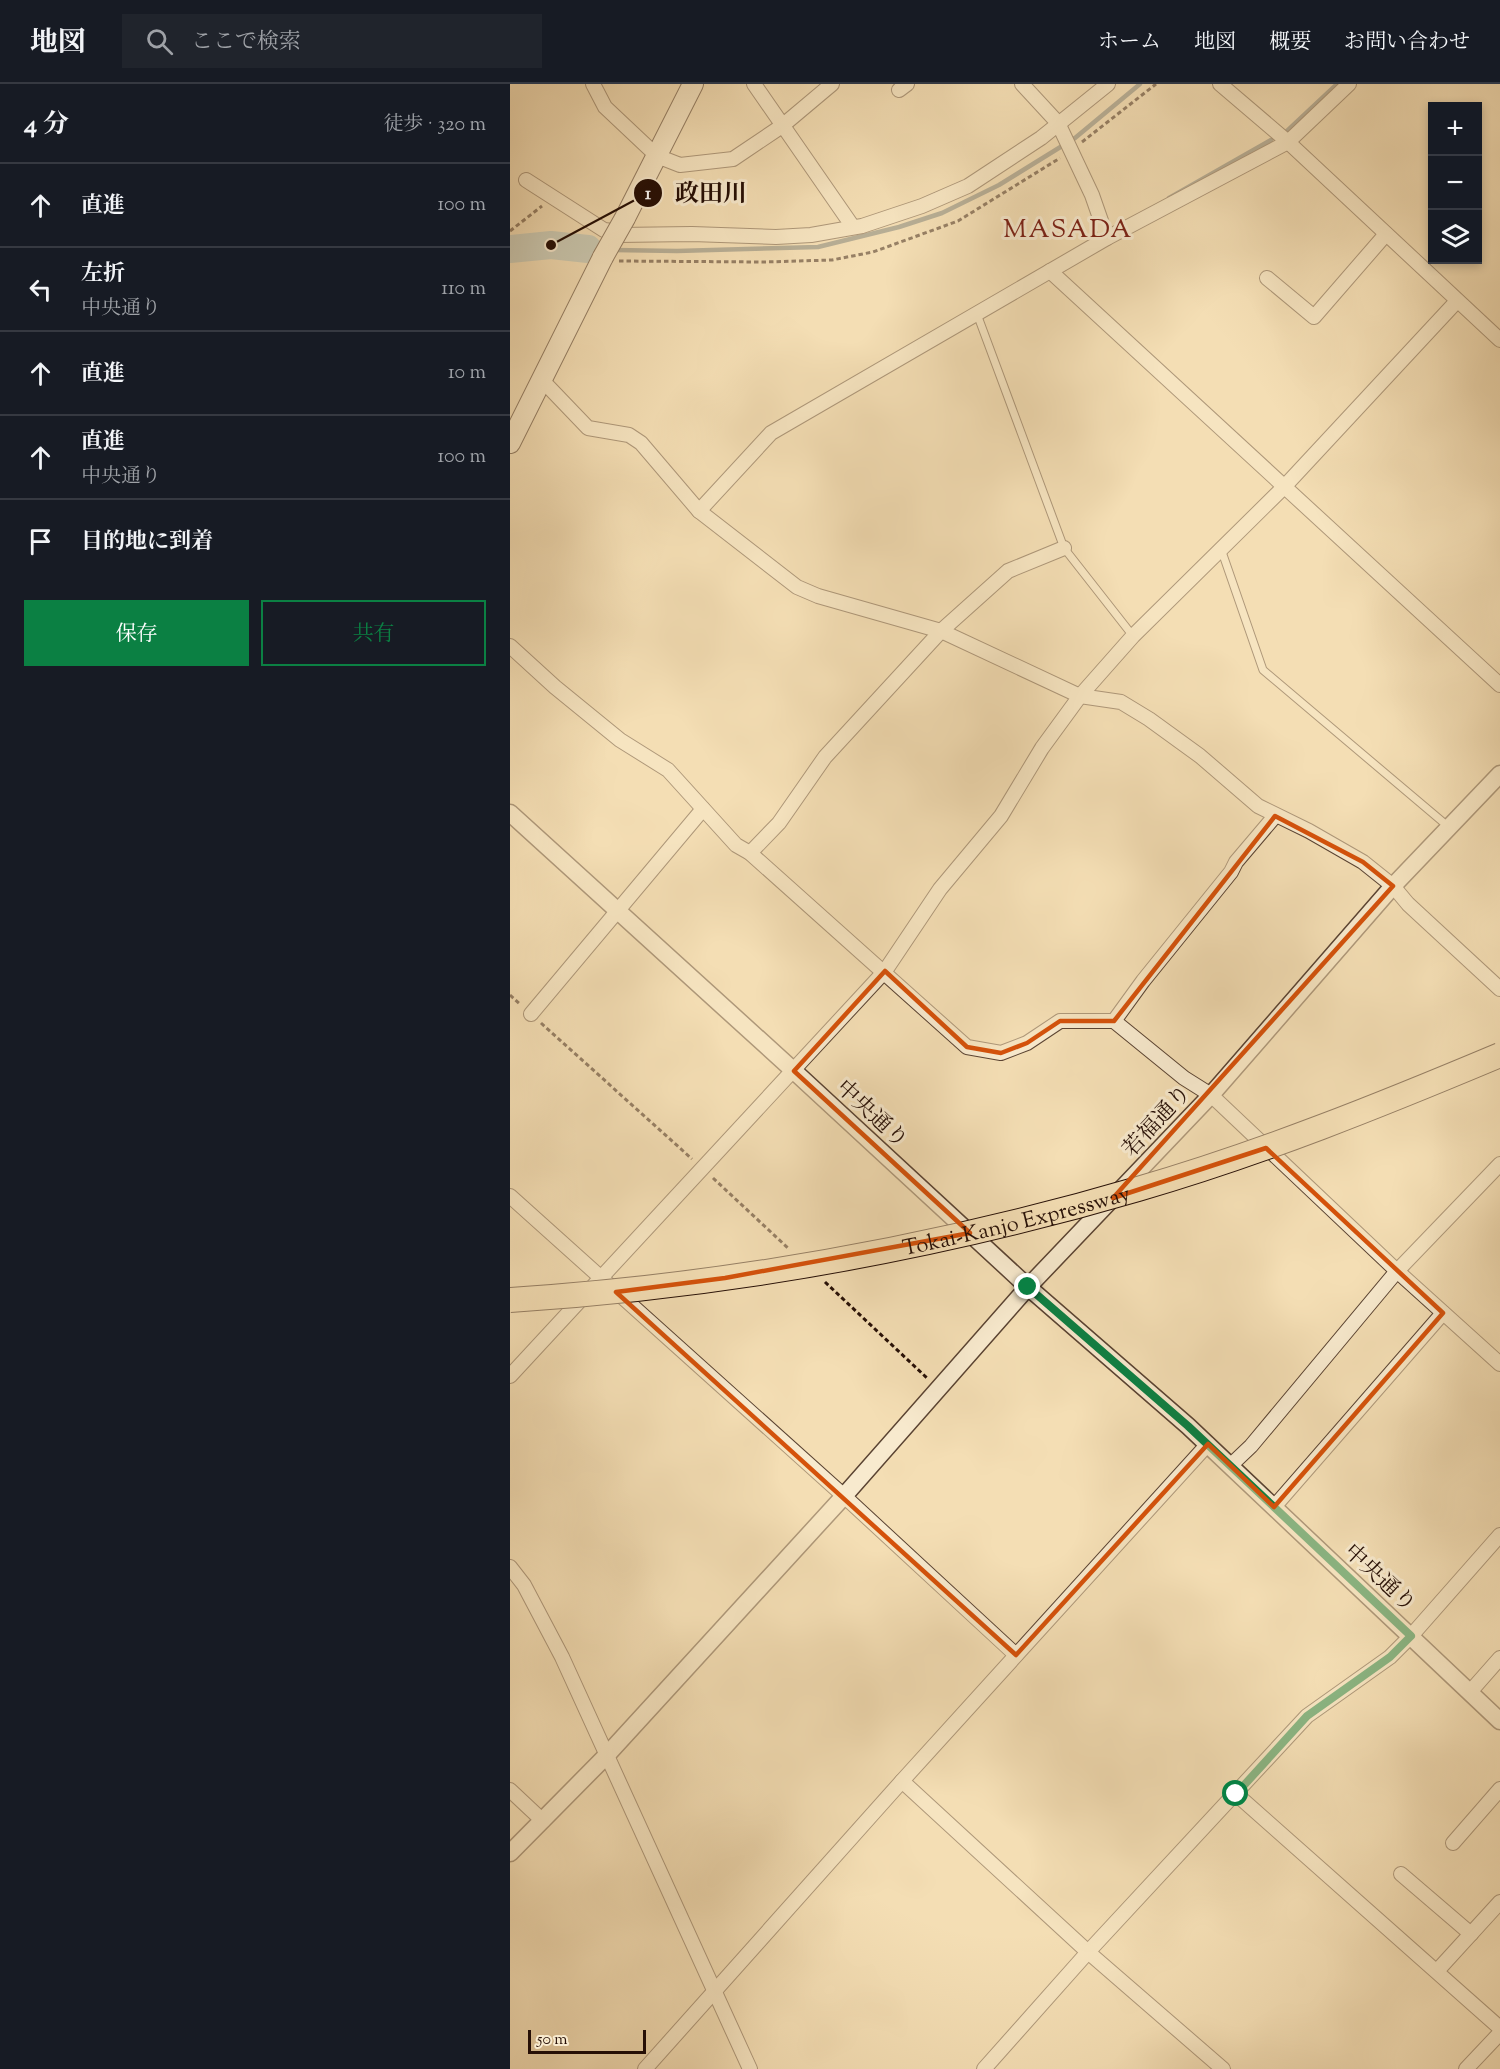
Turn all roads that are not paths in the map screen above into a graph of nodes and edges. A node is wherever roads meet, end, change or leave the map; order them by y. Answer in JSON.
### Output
{"nodes":[{"id":1,"x":593,"y":84,"type":"edge"},
{"id":2,"x":693,"y":84,"type":"edge"},
{"id":3,"x":754,"y":84,"type":"edge"},
{"id":4,"x":832,"y":84,"type":"edge"},
{"id":5,"x":1022,"y":84,"type":"edge"},
{"id":6,"x":1108,"y":84,"type":"edge"},
{"id":7,"x":1220,"y":84,"type":"edge"},
{"id":8,"x":1349,"y":84,"type":"edge"},
{"id":9,"x":1058,"y":123,"type":"junction"},
{"id":10,"x":782,"y":126,"type":"junction"},
{"id":11,"x":1288,"y":142,"type":"junction"},
{"id":12,"x":657,"y":156,"type":"junction"},
{"id":13,"x":526,"y":180,"type":"dead end"},
{"id":14,"x":853,"y":227,"type":"junction"},
{"id":15,"x":1386,"y":234,"type":"junction"},
{"id":16,"x":1107,"y":238,"type":"junction"},
{"id":17,"x":1050,"y":271,"type":"junction"},
{"id":18,"x":1267,"y":278,"type":"dead end"},
{"id":19,"x":1457,"y":301,"type":"junction"},
{"id":20,"x":977,"y":314,"type":"junction"},
{"id":21,"x":1500,"y":340,"type":"edge"},
{"id":22,"x":541,"y":380,"type":"junction"},
{"id":23,"x":510,"y":443,"type":"edge"},
{"id":24,"x":1284,"y":487,"type":"junction"},
{"id":25,"x":699,"y":511,"type":"junction"},
{"id":26,"x":1064,"y":548,"type":"junction"},
{"id":27,"x":1221,"y":549,"type":"junction"},
{"id":28,"x":940,"y":632,"type":"junction"},
{"id":29,"x":1133,"y":636,"type":"junction"},
{"id":30,"x":510,"y":646,"type":"edge"},
{"id":31,"x":1500,"y":685,"type":"edge"},
{"id":32,"x":1080,"y":696,"type":"junction"},
{"id":33,"x":1500,"y":774,"type":"edge"},
{"id":34,"x":703,"y":809,"type":"junction"},
{"id":35,"x":510,"y":813,"type":"edge"},
{"id":36,"x":1275,"y":816,"type":"junction"},
{"id":37,"x":1450,"y":828,"type":"junction"},
{"id":38,"x":750,"y":853,"type":"junction"},
{"id":39,"x":1393,"y":886,"type":"junction"},
{"id":40,"x":617,"y":910,"type":"junction"},
{"id":41,"x":885,"y":971,"type":"junction"},
{"id":42,"x":1500,"y":989,"type":"edge"},
{"id":43,"x":531,"y":1014,"type":"road end"},
{"id":44,"x":1114,"y":1021,"type":"junction"},
{"id":45,"x":1500,"y":1055,"type":"edge"},
{"id":46,"x":794,"y":1071,"type":"junction"},
{"id":47,"x":1210,"y":1095,"type":"junction"},
{"id":48,"x":1500,"y":1164,"type":"edge"},
{"id":49,"x":510,"y":1196,"type":"edge"},
{"id":50,"x":1397,"y":1271,"type":"junction"},
{"id":51,"x":600,"y":1277,"type":"junction"},
{"id":52,"x":1028,"y":1287,"type":"junction"},
{"id":53,"x":510,"y":1300,"type":"edge"},
{"id":54,"x":1443,"y":1313,"type":"junction"},
{"id":55,"x":1500,"y":1364,"type":"edge"},
{"id":56,"x":510,"y":1376,"type":"edge"},
{"id":57,"x":1208,"y":1444,"type":"junction"},
{"id":58,"x":1230,"y":1466,"type":"junction"},
{"id":59,"x":844,"y":1496,"type":"junction"},
{"id":60,"x":1274,"y":1507,"type":"junction"},
{"id":61,"x":1500,"y":1535,"type":"edge"},
{"id":62,"x":510,"y":1567,"type":"edge"},
{"id":63,"x":1411,"y":1636,"type":"junction"},
{"id":64,"x":1016,"y":1655,"type":"junction"},
{"id":65,"x":1500,"y":1658,"type":"edge"},
{"id":66,"x":1470,"y":1692,"type":"junction"},
{"id":67,"x":1500,"y":1721,"type":"edge"},
{"id":68,"x":606,"y":1756,"type":"junction"},
{"id":69,"x":902,"y":1781,"type":"junction"},
{"id":70,"x":1500,"y":1789,"type":"edge"},
{"id":71,"x":510,"y":1790,"type":"edge"},
{"id":72,"x":1236,"y":1794,"type":"junction"},
{"id":73,"x":543,"y":1821,"type":"junction"},
{"id":74,"x":1453,"y":1843,"type":"dead end"},
{"id":75,"x":510,"y":1853,"type":"edge"},
{"id":76,"x":1401,"y":1874,"type":"dead end"},
{"id":77,"x":1500,"y":1902,"type":"edge"},
{"id":78,"x":1471,"y":1934,"type":"junction"},
{"id":79,"x":1088,"y":1952,"type":"junction"},
{"id":80,"x":1437,"y":1971,"type":"junction"},
{"id":81,"x":714,"y":1993,"type":"junction"},
{"id":82,"x":1500,"y":2028,"type":"edge"},
{"id":83,"x":1500,"y":2033,"type":"edge"},
{"id":84,"x":645,"y":2069,"type":"edge"},
{"id":85,"x":750,"y":2069,"type":"edge"},
{"id":86,"x":984,"y":2069,"type":"edge"},
{"id":87,"x":1223,"y":2069,"type":"edge"},
{"id":88,"x":1466,"y":2069,"type":"edge"}],
"edges":[{"from":1,"to":12,"type":"street"},
{"from":2,"to":12,"type":"main road"},
{"from":3,"to":10,"type":"street"},
{"from":4,"to":10,"type":"street"},
{"from":5,"to":9,"type":"street"},
{"from":6,"to":9,"type":"street"},
{"from":7,"to":11,"type":"street"},
{"from":8,"to":11,"type":"street"},
{"from":9,"to":14,"type":"street"},
{"from":9,"to":16,"type":"street"},
{"from":10,"to":12,"type":"street"},
{"from":10,"to":14,"type":"street"},
{"from":11,"to":15,"type":"street"},
{"from":11,"to":16,"type":"street"},
{"from":12,"to":22,"type":"main road","bridge":true},
{"from":13,"to":14,"type":"street"},
{"from":15,"to":18,"type":"street"},
{"from":15,"to":19,"type":"street"},
{"from":16,"to":17,"type":"street"},
{"from":17,"to":20,"type":"street"},
{"from":17,"to":24,"type":"street"},
{"from":19,"to":21,"type":"street"},
{"from":19,"to":24,"type":"street"},
{"from":20,"to":25,"type":"street"},
{"from":20,"to":26,"type":"lane"},
{"from":22,"to":23,"type":"main road"},
{"from":22,"to":25,"type":"street"},
{"from":24,"to":27,"type":"street"},
{"from":24,"to":31,"type":"street"},
{"from":25,"to":28,"type":"street"},
{"from":26,"to":28,"type":"street"},
{"from":26,"to":29,"type":"lane"},
{"from":27,"to":29,"type":"street"},
{"from":27,"to":37,"type":"lane"},
{"from":28,"to":32,"type":"street"},
{"from":28,"to":38,"type":"street"},
{"from":29,"to":32,"type":"street"},
{"from":30,"to":34,"type":"street"},
{"from":32,"to":36,"type":"street"},
{"from":32,"to":41,"type":"street"},
{"from":33,"to":37,"type":"street","name":"若福通り"},
{"from":34,"to":38,"type":"street"},
{"from":34,"to":40,"type":"street"},
{"from":35,"to":40,"type":"street","name":"中央通り"},
{"from":36,"to":39,"type":"street"},
{"from":36,"to":44,"type":"street"},
{"from":37,"to":39,"type":"street","name":"若福通り"},
{"from":38,"to":41,"type":"street"},
{"from":39,"to":42,"type":"street"},
{"from":39,"to":47,"type":"street","name":"若福通り"},
{"from":40,"to":43,"type":"street"},
{"from":40,"to":46,"type":"street","name":"中央通り"},
{"from":41,"to":44,"type":"street"},
{"from":41,"to":46,"type":"street"},
{"from":44,"to":47,"type":"street"},
{"from":45,"to":53,"type":"highway","name":"Tokai-Kanjo Expressway","bridge":true},
{"from":46,"to":51,"type":"street"},
{"from":46,"to":52,"type":"street","name":"中央通り"},
{"from":47,"to":50,"type":"street"},
{"from":47,"to":52,"type":"street","name":"若福通り"},
{"from":48,"to":50,"type":"street"},
{"from":49,"to":51,"type":"street"},
{"from":50,"to":54,"type":"street"},
{"from":50,"to":58,"type":"street"},
{"from":51,"to":56,"type":"street"},
{"from":51,"to":59,"type":"street"},
{"from":52,"to":57,"type":"street","name":"中央通り"},
{"from":52,"to":59,"type":"street","name":"若福通り"},
{"from":54,"to":55,"type":"street"},
{"from":54,"to":60,"type":"street"},
{"from":57,"to":58,"type":"street","name":"中央通り"},
{"from":57,"to":64,"type":"street"},
{"from":58,"to":60,"type":"street","name":"中央通り"},
{"from":59,"to":64,"type":"street"},
{"from":59,"to":68,"type":"street","name":"若福通り"},
{"from":60,"to":63,"type":"street","name":"中央通り"},
{"from":61,"to":63,"type":"street"},
{"from":62,"to":68,"type":"street"},
{"from":63,"to":66,"type":"street","name":"中央通り"},
{"from":63,"to":72,"type":"street"},
{"from":64,"to":69,"type":"street"},
{"from":65,"to":66,"type":"street"},
{"from":66,"to":67,"type":"street","name":"中央通り"},
{"from":68,"to":73,"type":"street","name":"若福通り"},
{"from":68,"to":81,"type":"street"},
{"from":69,"to":79,"type":"street"},
{"from":69,"to":81,"type":"street"},
{"from":70,"to":74,"type":"street"},
{"from":71,"to":73,"type":"street"},
{"from":72,"to":79,"type":"street"},
{"from":72,"to":80,"type":"street"},
{"from":73,"to":75,"type":"street","name":"若福通り"},
{"from":76,"to":78,"type":"street"},
{"from":77,"to":78,"type":"street"},
{"from":78,"to":80,"type":"street"},
{"from":79,"to":86,"type":"street"},
{"from":79,"to":87,"type":"street"},
{"from":80,"to":82,"type":"street"},
{"from":81,"to":84,"type":"street"},
{"from":81,"to":85,"type":"street"},
{"from":83,"to":88,"type":"street"}]}
